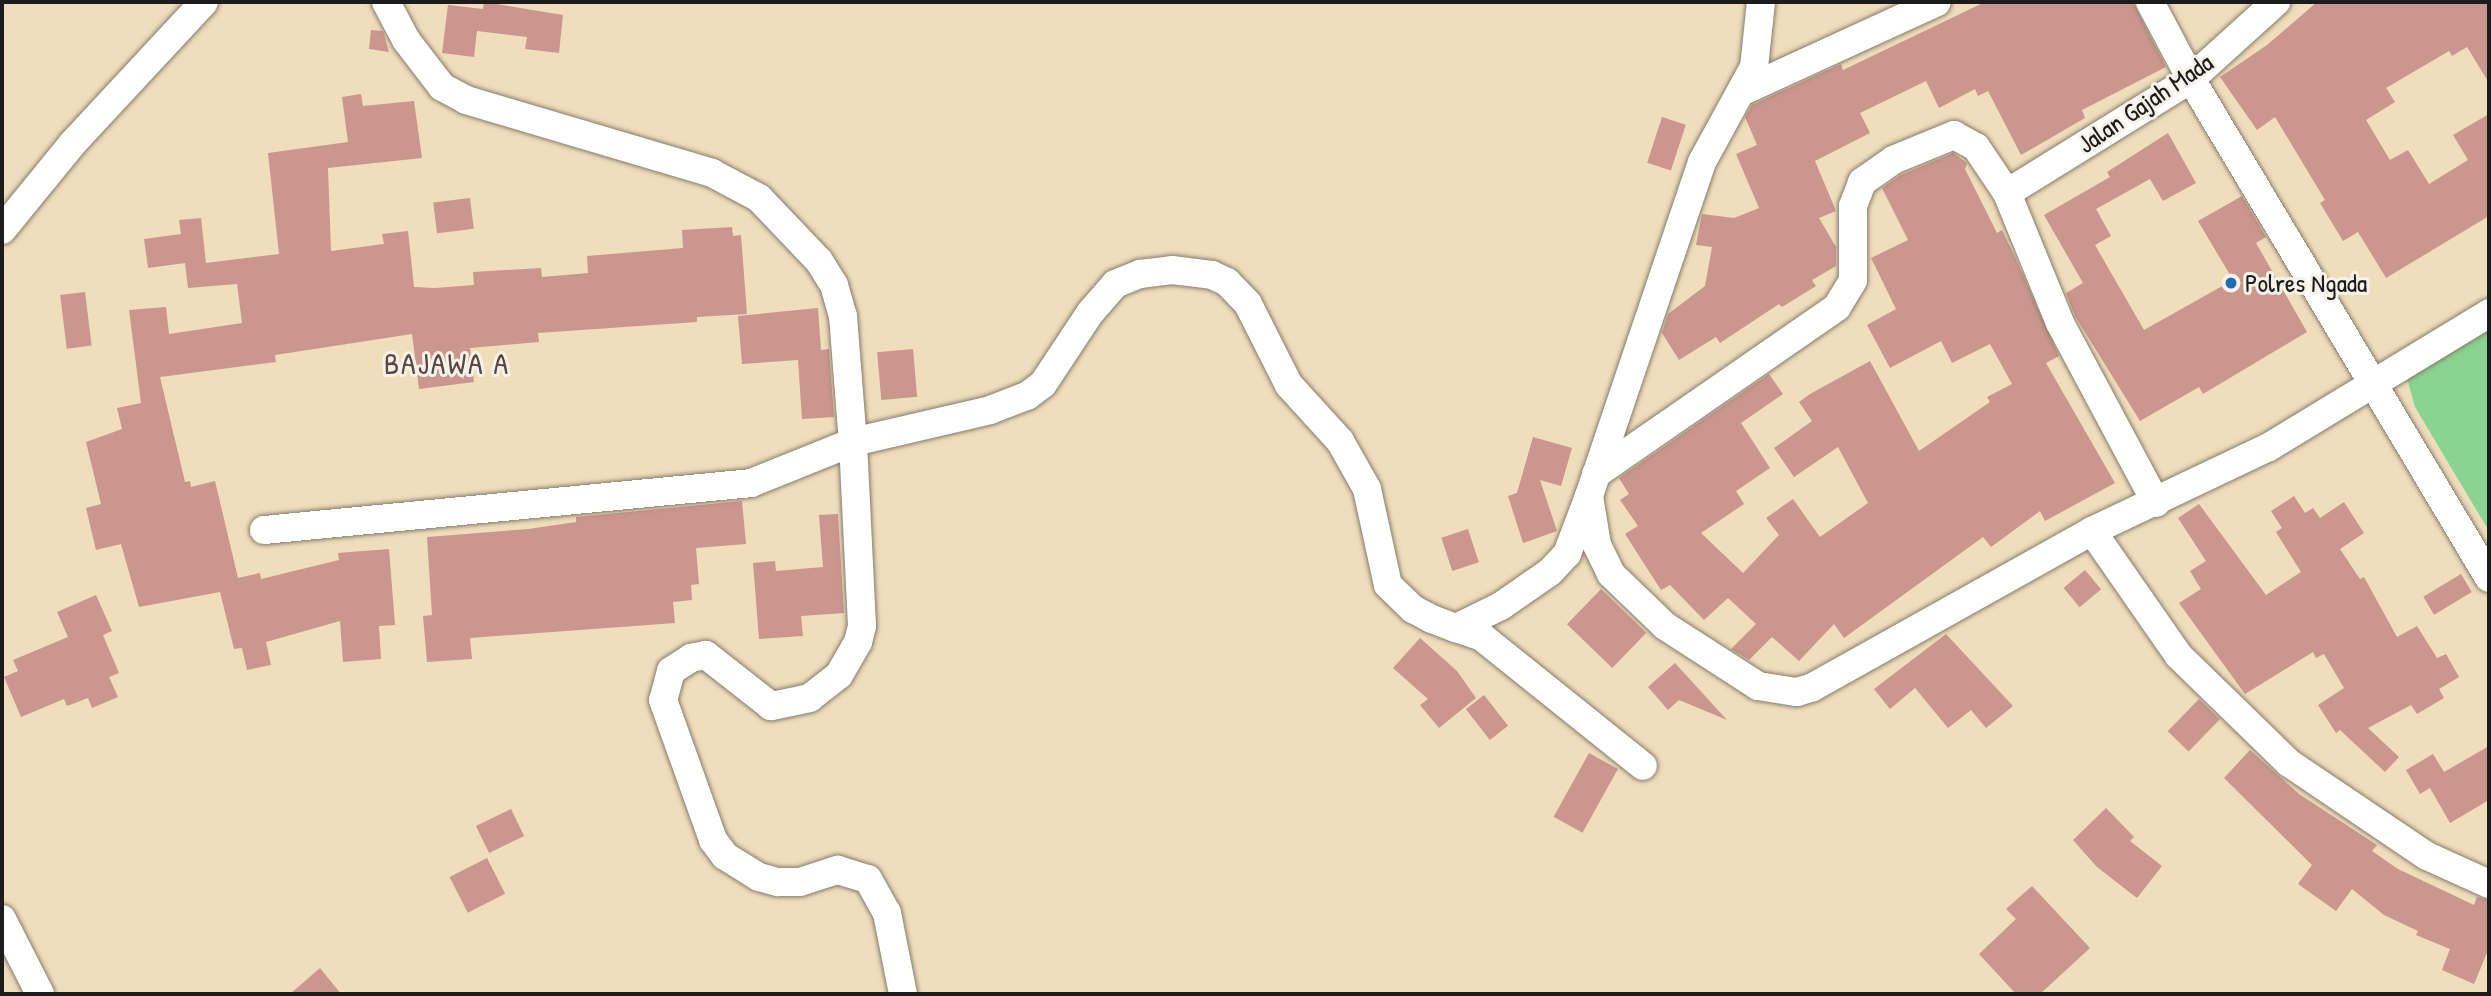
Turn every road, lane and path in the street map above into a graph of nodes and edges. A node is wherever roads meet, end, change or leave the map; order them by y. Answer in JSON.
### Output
{"nodes":[{"id":1,"x":204,"y":2,"type":"edge"},
{"id":2,"x":386,"y":2,"type":"edge"},
{"id":3,"x":1761,"y":2,"type":"edge"},
{"id":4,"x":1937,"y":2,"type":"edge"},
{"id":5,"x":2150,"y":2,"type":"edge"},
{"id":6,"x":2276,"y":2,"type":"edge"},
{"id":7,"x":2191,"y":79,"type":"junction"},
{"id":8,"x":1743,"y":91,"type":"junction"},
{"id":9,"x":2007,"y":193,"type":"junction"},
{"id":10,"x":2,"y":229,"type":"edge"},
{"id":11,"x":2489,"y":313,"type":"edge"},
{"id":12,"x":2371,"y":384,"type":"junction"},
{"id":13,"x":853,"y":442,"type":"junction"},
{"id":14,"x":1593,"y":485,"type":"junction"},
{"id":15,"x":2156,"y":503,"type":"junction"},
{"id":16,"x":264,"y":530,"type":"dead end"},
{"id":17,"x":2092,"y":531,"type":"junction"},
{"id":18,"x":2489,"y":578,"type":"edge"},
{"id":19,"x":1456,"y":628,"type":"junction"},
{"id":20,"x":1643,"y":766,"type":"dead end"},
{"id":21,"x":2489,"y":884,"type":"edge"},
{"id":22,"x":2,"y":919,"type":"edge"},
{"id":23,"x":40,"y":994,"type":"edge"},
{"id":24,"x":903,"y":994,"type":"edge"}],
"edges":[{"from":1,"to":10,"type":"street"},
{"from":2,"to":13,"type":"street"},
{"from":3,"to":8,"type":"street"},
{"from":4,"to":8,"type":"street"},
{"from":5,"to":7,"type":"street"},
{"from":6,"to":7,"type":"street","name":"Jalan Gajah Mada"},
{"from":7,"to":9,"type":"street","name":"Jalan Gajah Mada"},
{"from":7,"to":12,"type":"street"},
{"from":8,"to":14,"type":"street"},
{"from":9,"to":14,"type":"street"},
{"from":9,"to":15,"type":"street"},
{"from":11,"to":12,"type":"street"},
{"from":12,"to":15,"type":"street"},
{"from":12,"to":18,"type":"street"},
{"from":13,"to":16,"type":"street"},
{"from":13,"to":19,"type":"street"},
{"from":13,"to":24,"type":"street"},
{"from":14,"to":17,"type":"street"},
{"from":14,"to":19,"type":"street"},
{"from":15,"to":17,"type":"street"},
{"from":17,"to":21,"type":"street"},
{"from":19,"to":20,"type":"street"},
{"from":22,"to":23,"type":"street"}]}
